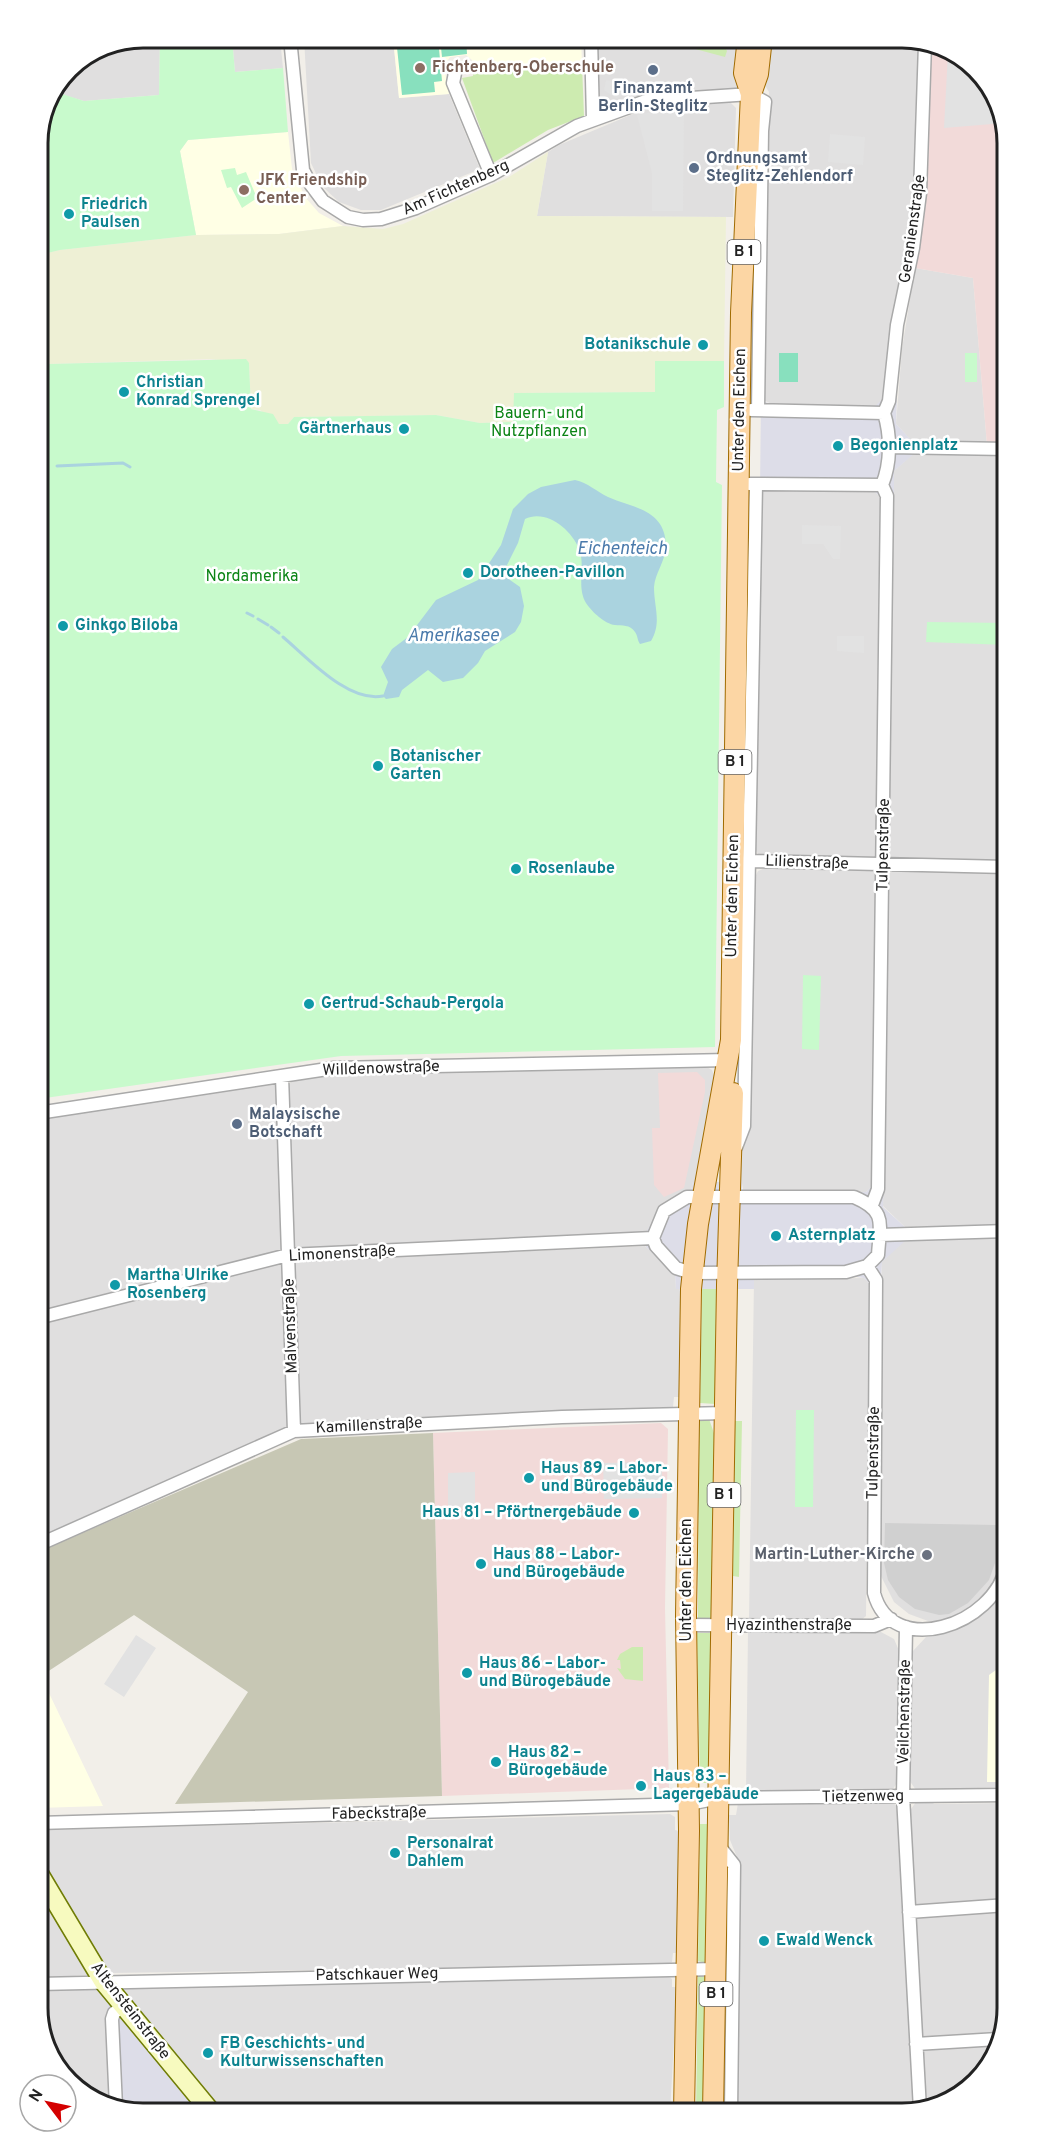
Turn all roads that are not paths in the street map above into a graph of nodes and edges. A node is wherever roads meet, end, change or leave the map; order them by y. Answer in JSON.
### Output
{"nodes":[{"id":1,"x":291,"y":48,"type":"edge"},
{"id":2,"x":591,"y":48,"type":"edge"},
{"id":3,"x":746,"y":48,"type":"edge"},
{"id":4,"x":761,"y":48,"type":"edge"},
{"id":5,"x":925,"y":51,"type":"edge"},
{"id":6,"x":456,"y":68,"type":"dead end"},
{"id":7,"x":751,"y":94,"type":"junction"},
{"id":8,"x":593,"y":120,"type":"junction"},
{"id":9,"x":490,"y":175,"type":"junction"},
{"id":10,"x":750,"y":410,"type":"junction"},
{"id":11,"x":884,"y":413,"type":"junction"},
{"id":12,"x":889,"y":447,"type":"junction"},
{"id":13,"x":997,"y":449,"type":"edge"},
{"id":14,"x":747,"y":484,"type":"junction"},
{"id":15,"x":882,"y":485,"type":"junction"},
{"id":16,"x":750,"y":861,"type":"junction"},
{"id":17,"x":883,"y":865,"type":"junction"},
{"id":18,"x":997,"y":867,"type":"edge"},
{"id":19,"x":729,"y":1055,"type":"junction"},
{"id":20,"x":282,"y":1076,"type":"junction"},
{"id":21,"x":48,"y":1111,"type":"edge"},
{"id":22,"x":730,"y":1153,"type":"junction"},
{"id":23,"x":703,"y":1196,"type":"junction"},
{"id":24,"x":729,"y":1197,"type":"junction"},
{"id":25,"x":872,"y":1205,"type":"junction"},
{"id":26,"x":997,"y":1231,"type":"edge"},
{"id":27,"x":879,"y":1234,"type":"junction"},
{"id":28,"x":653,"y":1238,"type":"junction"},
{"id":29,"x":288,"y":1255,"type":"junction"},
{"id":30,"x":867,"y":1266,"type":"junction"},
{"id":31,"x":692,"y":1274,"type":"junction"},
{"id":32,"x":727,"y":1275,"type":"junction"},
{"id":33,"x":48,"y":1315,"type":"edge"},
{"id":34,"x":689,"y":1413,"type":"junction"},
{"id":35,"x":725,"y":1413,"type":"junction"},
{"id":36,"x":294,"y":1431,"type":"junction"},
{"id":37,"x":48,"y":1541,"type":"edge"},
{"id":38,"x":997,"y":1590,"type":"edge"},
{"id":39,"x":891,"y":1619,"type":"junction"},
{"id":40,"x":687,"y":1625,"type":"junction"},
{"id":41,"x":722,"y":1625,"type":"junction"},
{"id":42,"x":906,"y":1627,"type":"junction"},
{"id":43,"x":997,"y":1795,"type":"edge"},
{"id":44,"x":903,"y":1796,"type":"junction"},
{"id":45,"x":719,"y":1798,"type":"junction"},
{"id":46,"x":689,"y":1804,"type":"junction"},
{"id":47,"x":48,"y":1823,"type":"edge"},
{"id":48,"x":719,"y":1846,"type":"junction"},
{"id":49,"x":48,"y":1889,"type":"edge"},
{"id":50,"x":997,"y":1906,"type":"edge"},
{"id":51,"x":909,"y":1911,"type":"junction"},
{"id":52,"x":717,"y":1969,"type":"junction"},
{"id":53,"x":687,"y":1970,"type":"junction"},
{"id":54,"x":104,"y":1981,"type":"junction"},
{"id":55,"x":48,"y":1983,"type":"edge"},
{"id":56,"x":123,"y":2006,"type":"junction"},
{"id":57,"x":991,"y":2039,"type":"edge"},
{"id":58,"x":916,"y":2044,"type":"junction"},
{"id":59,"x":117,"y":2099,"type":"edge"},
{"id":60,"x":919,"y":2101,"type":"edge"},
{"id":61,"x":204,"y":2103,"type":"edge"},
{"id":62,"x":684,"y":2103,"type":"edge"},
{"id":63,"x":713,"y":2103,"type":"edge"},
{"id":64,"x":731,"y":2103,"type":"edge"}],
"edges":[{"from":1,"to":9,"type":"street","name":"Am Fichtenberg"},
{"from":2,"to":8,"type":"street"},
{"from":3,"to":7,"type":"main road","number":"B 1"},
{"from":4,"to":7,"type":"main road","number":"B 1"},
{"from":5,"to":11,"type":"street","name":"Geranienstraße"},
{"from":6,"to":9,"type":"street"},
{"from":7,"to":8,"type":"street","name":"Am Fichtenberg"},
{"from":7,"to":10,"type":"main road","name":"Unter den Eichen","number":"B 1"},
{"from":8,"to":9,"type":"street","name":"Am Fichtenberg"},
{"from":10,"to":11,"type":"street"},
{"from":10,"to":14,"type":"main road","name":"Unter den Eichen","number":"B 1"},
{"from":11,"to":12,"type":"street"},
{"from":12,"to":13,"type":"street"},
{"from":12,"to":15,"type":"street"},
{"from":14,"to":15,"type":"street"},
{"from":14,"to":16,"type":"street","name":"Unter den Eichen"},
{"from":14,"to":19,"type":"main road","name":"Unter den Eichen","number":"B 1"},
{"from":15,"to":17,"type":"street","name":"Tulpenstraße"},
{"from":16,"to":17,"type":"street","name":"Lilienstraße"},
{"from":16,"to":22,"type":"street","name":"Unter den Eichen"},
{"from":17,"to":18,"type":"street","name":"Lilienstraße"},
{"from":17,"to":25,"type":"street","name":"Tulpenstraße"},
{"from":19,"to":20,"type":"street","name":"Willdenowstraße"},
{"from":19,"to":22,"type":"main road","name":"Unter den Eichen","number":"B 1"},
{"from":19,"to":23,"type":"main road","name":"Unter den Eichen","number":"B 1"},
{"from":20,"to":21,"type":"street","name":"Willdenowstraße"},
{"from":20,"to":29,"type":"street","name":"Malvenstraße"},
{"from":22,"to":24,"type":"main road","name":"Unter den Eichen","number":"B 1"},
{"from":23,"to":24,"type":"street"},
{"from":23,"to":28,"type":"street"},
{"from":23,"to":31,"type":"main road","name":"Unter den Eichen","number":"B 1"},
{"from":24,"to":25,"type":"street"},
{"from":24,"to":32,"type":"main road","name":"Unter den Eichen","number":"B 1"},
{"from":25,"to":27,"type":"street"},
{"from":26,"to":27,"type":"street"},
{"from":27,"to":30,"type":"street"},
{"from":28,"to":29,"type":"street","name":"Limonenstraße"},
{"from":28,"to":31,"type":"street"},
{"from":29,"to":33,"type":"street","name":"Limonenstraße"},
{"from":29,"to":36,"type":"street","name":"Malvenstraße"},
{"from":30,"to":32,"type":"street"},
{"from":30,"to":39,"type":"street","name":"Tulpenstraße"},
{"from":31,"to":32,"type":"street"},
{"from":31,"to":34,"type":"main road","name":"Unter den Eichen","number":"B 1"},
{"from":32,"to":35,"type":"main road","name":"Unter den Eichen","number":"B 1"},
{"from":34,"to":35,"type":"street","name":"Kamillenstraße"},
{"from":34,"to":36,"type":"street","name":"Kamillenstraße"},
{"from":34,"to":40,"type":"main road","name":"Unter den Eichen","number":"B 1"},
{"from":35,"to":41,"type":"main road","name":"Unter den Eichen","number":"B 1"},
{"from":36,"to":37,"type":"street","name":"Kamillenstraße"},
{"from":38,"to":42,"type":"street"},
{"from":39,"to":41,"type":"street","name":"Hyazinthenstraße"},
{"from":39,"to":42,"type":"street","name":"Tulpenstraße"},
{"from":40,"to":41,"type":"street","name":"Hyazinthenstraße"},
{"from":40,"to":46,"type":"main road","name":"Unter den Eichen","number":"B 1"},
{"from":41,"to":45,"type":"main road","name":"Unter den Eichen","number":"B 1"},
{"from":42,"to":44,"type":"street","name":"Veilchenstraße"},
{"from":43,"to":44,"type":"street","name":"Tietzenweg"},
{"from":44,"to":45,"type":"street","name":"Tietzenweg"},
{"from":44,"to":51,"type":"street","name":"Veilchenstraße"},
{"from":45,"to":46,"type":"street","name":"Fabeckstraße"},
{"from":45,"to":48,"type":"main road","name":"Unter den Eichen","number":"B 1"},
{"from":46,"to":47,"type":"street","name":"Fabeckstraße"},
{"from":46,"to":53,"type":"main road","name":"Unter den Eichen","number":"B 1"},
{"from":48,"to":52,"type":"main road","name":"Unter den Eichen","number":"B 1"},
{"from":48,"to":64,"type":"street"},
{"from":49,"to":54,"type":"main road","name":"Altensteinstraße"},
{"from":50,"to":51,"type":"street"},
{"from":51,"to":58,"type":"street","name":"Veilchenstraße"},
{"from":52,"to":53,"type":"street","name":"Patschkauer Weg"},
{"from":52,"to":63,"type":"main road","name":"Unter den Eichen","number":"B 1"},
{"from":53,"to":54,"type":"street","name":"Patschkauer Weg"},
{"from":53,"to":62,"type":"main road","name":"Unter den Eichen","number":"B 1"},
{"from":54,"to":55,"type":"street","name":"Patschkauer Weg"},
{"from":54,"to":56,"type":"main road","name":"Altensteinstraße"},
{"from":56,"to":59,"type":"street"},
{"from":56,"to":61,"type":"main road","name":"Altensteinstraße"},
{"from":57,"to":58,"type":"street"},
{"from":58,"to":60,"type":"street","name":"Veilchenstraße"}]}
